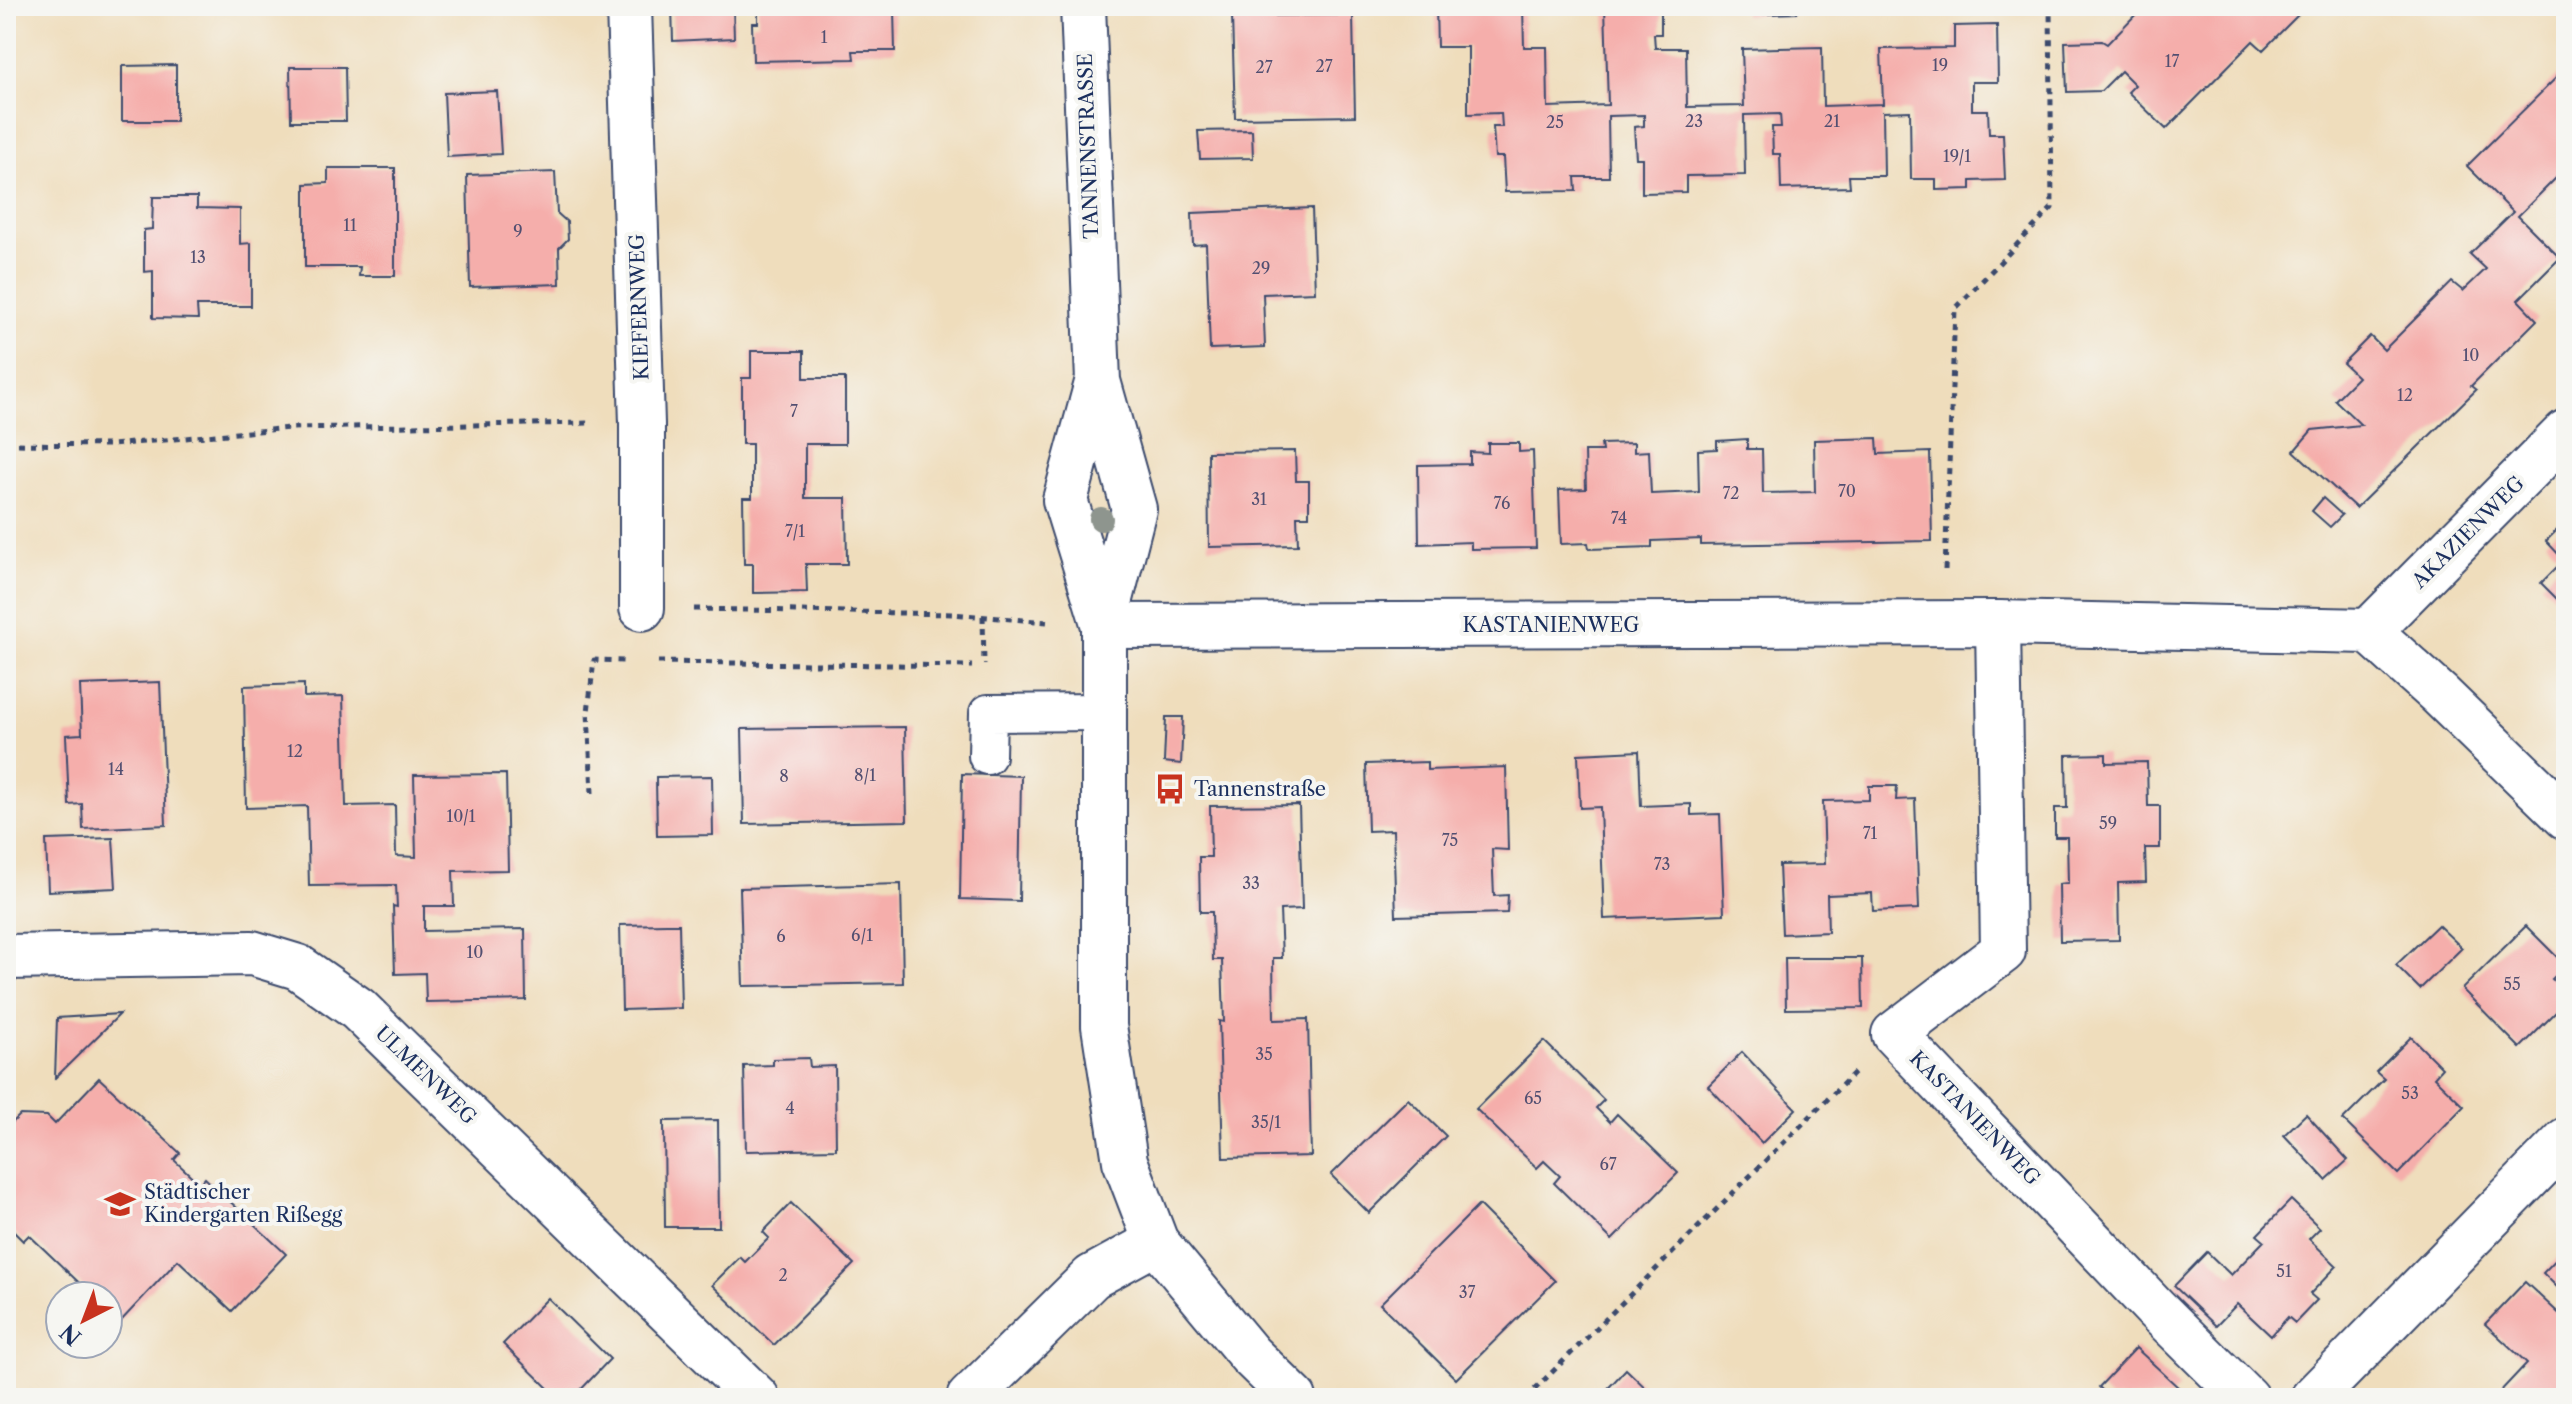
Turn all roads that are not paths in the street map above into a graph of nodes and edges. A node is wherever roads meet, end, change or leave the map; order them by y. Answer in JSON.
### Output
{"nodes":[{"id":1,"x":629,"y":6,"type":"edge"},
{"id":2,"x":1083,"y":6,"type":"edge"},
{"id":3,"x":1098,"y":381,"type":"junction"},
{"id":4,"x":2566,"y":432,"type":"edge"},
{"id":5,"x":642,"y":608,"type":"road end"},
{"id":6,"x":1998,"y":623,"type":"junction"},
{"id":7,"x":1104,"y":626,"type":"junction"},
{"id":8,"x":2369,"y":631,"type":"junction"},
{"id":9,"x":1105,"y":712,"type":"junction"},
{"id":10,"x":987,"y":756,"type":"dead end"},
{"id":11,"x":2566,"y":817,"type":"edge"},
{"id":12,"x":6,"y":957,"type":"edge"},
{"id":13,"x":2566,"y":1140,"type":"edge"},
{"id":14,"x":1156,"y":1242,"type":"junction"},
{"id":15,"x":757,"y":1398,"type":"edge"},
{"id":16,"x":969,"y":1398,"type":"edge"},
{"id":17,"x":1294,"y":1398,"type":"edge"},
{"id":18,"x":2246,"y":1398,"type":"edge"},
{"id":19,"x":2313,"y":1398,"type":"edge"}],
"edges":[{"from":1,"to":5,"type":"street","name":"KIEFERNWEG"},
{"from":2,"to":3,"type":"street","name":"TANNENSTRASSE"},
{"from":3,"to":7,"type":"street","name":"TANNENSTRASSE"},
{"from":3,"to":7,"type":"street","name":"TANNENSTRASSE"},
{"from":4,"to":8,"type":"street","name":"AKAZIENWEG"},
{"from":6,"to":7,"type":"street","name":"KASTANIENWEG"},
{"from":6,"to":8,"type":"street","name":"KASTANIENWEG"},
{"from":6,"to":18,"type":"street","name":"KASTANIENWEG"},
{"from":7,"to":9,"type":"street","name":"TANNENSTRASSE"},
{"from":8,"to":11,"type":"street"},
{"from":9,"to":10,"type":"lane"},
{"from":9,"to":14,"type":"street","name":"TANNENSTRASSE"},
{"from":12,"to":15,"type":"street","name":"ULMENWEG"},
{"from":13,"to":19,"type":"street"},
{"from":14,"to":16,"type":"street"},
{"from":14,"to":17,"type":"street","name":"TANNENSTRASSE"}]}
